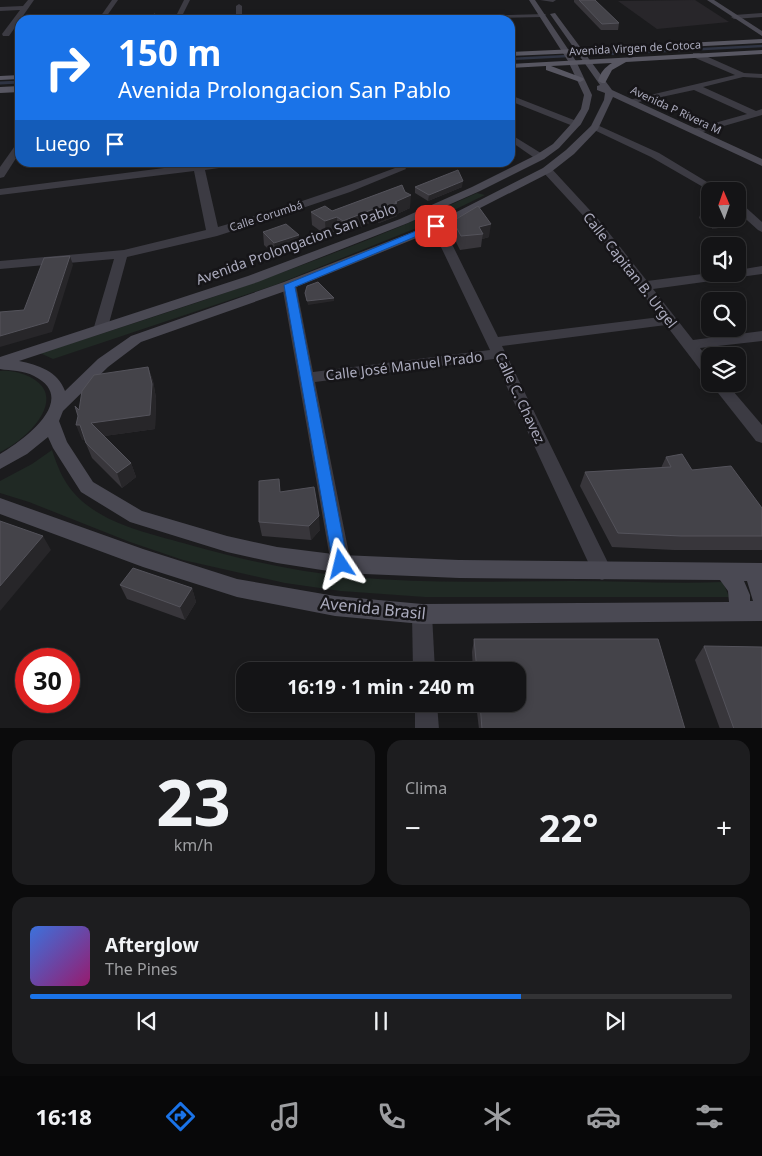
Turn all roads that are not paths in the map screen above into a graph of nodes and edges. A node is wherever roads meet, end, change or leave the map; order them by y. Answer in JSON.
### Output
{"nodes":[{"id":1,"x":31,"y":0,"type":"edge"},
{"id":2,"x":115,"y":0,"type":"edge"},
{"id":3,"x":187,"y":0,"type":"edge"},
{"id":4,"x":532,"y":0,"type":"edge"},
{"id":5,"x":542,"y":0,"type":"edge"},
{"id":6,"x":553,"y":0,"type":"edge"},
{"id":7,"x":710,"y":0,"type":"edge"},
{"id":8,"x":238,"y":6,"type":"dead end"},
{"id":9,"x":25,"y":8,"type":"junction"},
{"id":10,"x":0,"y":9,"type":"edge"},
{"id":11,"x":19,"y":15,"type":"edge"},
{"id":12,"x":104,"y":15,"type":"edge"},
{"id":13,"x":180,"y":15,"type":"edge"},
{"id":14,"x":239,"y":15,"type":"edge"},
{"id":15,"x":543,"y":15,"type":"junction"},
{"id":16,"x":762,"y":15,"type":"edge"},
{"id":17,"x":515,"y":16,"type":"edge"},
{"id":18,"x":734,"y":17,"type":"junction"},
{"id":19,"x":15,"y":20,"type":"edge"},
{"id":20,"x":3,"y":34,"type":"edge"},
{"id":21,"x":569,"y":35,"type":"junction"},
{"id":22,"x":761,"y":37,"type":"edge"},
{"id":23,"x":679,"y":46,"type":"dead end"},
{"id":24,"x":631,"y":48,"type":"dead end"},
{"id":25,"x":567,"y":52,"type":"junction"},
{"id":26,"x":582,"y":52,"type":"junction"},
{"id":27,"x":762,"y":52,"type":"edge"},
{"id":28,"x":515,"y":54,"type":"edge"},
{"id":29,"x":696,"y":55,"type":"junction"},
{"id":30,"x":629,"y":59,"type":"junction"},
{"id":31,"x":589,"y":61,"type":"junction"},
{"id":32,"x":573,"y":62,"type":"junction"},
{"id":33,"x":515,"y":66,"type":"edge"},
{"id":34,"x":515,"y":66,"type":"edge"},
{"id":35,"x":743,"y":75,"type":"junction"},
{"id":36,"x":762,"y":76,"type":"edge"},
{"id":37,"x":15,"y":77,"type":"edge"},
{"id":38,"x":0,"y":78,"type":"edge"},
{"id":39,"x":580,"y":80,"type":"junction"},
{"id":40,"x":606,"y":86,"type":"junction"},
{"id":41,"x":695,"y":87,"type":"junction"},
{"id":42,"x":15,"y":89,"type":"edge"},
{"id":43,"x":0,"y":90,"type":"edge"},
{"id":44,"x":515,"y":100,"type":"edge"},
{"id":45,"x":632,"y":102,"type":"junction"},
{"id":46,"x":758,"y":113,"type":"edge"},
{"id":47,"x":576,"y":124,"type":"junction"},
{"id":48,"x":595,"y":127,"type":"junction"},
{"id":49,"x":696,"y":131,"type":"junction"},
{"id":50,"x":515,"y":141,"type":"edge"},
{"id":51,"x":15,"y":151,"type":"edge"},
{"id":52,"x":0,"y":154,"type":"edge"},
{"id":53,"x":15,"y":154,"type":"edge"},
{"id":54,"x":540,"y":157,"type":"junction"},
{"id":55,"x":762,"y":163,"type":"edge"},
{"id":56,"x":206,"y":167,"type":"edge"},
{"id":57,"x":400,"y":167,"type":"edge"},
{"id":58,"x":199,"y":168,"type":"junction"},
{"id":59,"x":547,"y":170,"type":"junction"},
{"id":60,"x":0,"y":175,"type":"edge"},
{"id":61,"x":489,"y":182,"type":"junction"},
{"id":62,"x":702,"y":182,"type":"edge"},
{"id":63,"x":476,"y":189,"type":"junction"},
{"id":64,"x":506,"y":190,"type":"junction"},
{"id":65,"x":0,"y":192,"type":"edge"},
{"id":66,"x":492,"y":198,"type":"junction"},
{"id":67,"x":746,"y":213,"type":"edge"},
{"id":68,"x":436,"y":226,"type":"junction"},
{"id":69,"x":762,"y":228,"type":"edge"},
{"id":70,"x":213,"y":233,"type":"junction"},
{"id":71,"x":121,"y":256,"type":"junction"},
{"id":72,"x":0,"y":265,"type":"edge"},
{"id":73,"x":762,"y":270,"type":"edge"},
{"id":74,"x":746,"y":273,"type":"edge"},
{"id":75,"x":701,"y":279,"type":"edge"},
{"id":76,"x":289,"y":285,"type":"junction"},
{"id":77,"x":643,"y":286,"type":"junction"},
{"id":78,"x":670,"y":320,"type":"junction"},
{"id":79,"x":101,"y":328,"type":"junction"},
{"id":80,"x":762,"y":336,"type":"edge"},
{"id":81,"x":688,"y":344,"type":"junction"},
{"id":82,"x":496,"y":348,"type":"junction"},
{"id":83,"x":701,"y":361,"type":"edge"},
{"id":84,"x":0,"y":363,"type":"edge"},
{"id":85,"x":308,"y":378,"type":"junction"},
{"id":86,"x":726,"y":392,"type":"edge"},
{"id":87,"x":53,"y":415,"type":"junction"},
{"id":88,"x":762,"y":437,"type":"edge"},
{"id":89,"x":0,"y":462,"type":"edge"},
{"id":90,"x":0,"y":506,"type":"edge"},
{"id":91,"x":341,"y":564,"type":"junction"},
{"id":92,"x":602,"y":571,"type":"junction"},
{"id":93,"x":725,"y":572,"type":"junction"},
{"id":94,"x":760,"y":572,"type":"edge"},
{"id":95,"x":762,"y":598,"type":"edge"},
{"id":96,"x":737,"y":611,"type":"junction"},
{"id":97,"x":762,"y":611,"type":"edge"},
{"id":98,"x":422,"y":614,"type":"junction"},
{"id":99,"x":424,"y":662,"type":"edge"},
{"id":100,"x":426,"y":712,"type":"edge"},
{"id":101,"x":427,"y":728,"type":"edge"}],
"edges":[{"from":1,"to":9,"type":"street"},
{"from":2,"to":12,"type":"street"},
{"from":3,"to":13,"type":"street"},
{"from":4,"to":15,"type":"main road"},
{"from":5,"to":6,"type":"street"},
{"from":5,"to":21,"type":"main road"},
{"from":7,"to":18,"type":"main road"},
{"from":8,"to":14,"type":"street"},
{"from":9,"to":10,"type":"street"},
{"from":9,"to":11,"type":"street"},
{"from":15,"to":17,"type":"street"},
{"from":15,"to":21,"type":"main road"},
{"from":15,"to":25,"type":"main road","name":"Avenida Prolongacion San Pablo"},
{"from":16,"to":18,"type":"street"},
{"from":18,"to":22,"type":"main road"},
{"from":19,"to":20,"type":"street"},
{"from":21,"to":26,"type":"main road"},
{"from":22,"to":23,"type":"main road","name":"Avenida Virgen de Cotoca"},
{"from":24,"to":26,"type":"main road","name":"Avenida Virgen de Cotoca"},
{"from":25,"to":26,"type":"main road","name":"Avenida Virgen de Cotoca"},
{"from":25,"to":28,"type":"main road","name":"Avenida Virgen de Cotoca"},
{"from":25,"to":32,"type":"main road","name":"Avenida Prolongacion San Pablo"},
{"from":26,"to":31,"type":"main road"},
{"from":27,"to":29,"type":"main road","name":"Avenida Virgen de Cotoca"},
{"from":29,"to":30,"type":"main road","name":"Avenida Virgen de Cotoca"},
{"from":29,"to":35,"type":"street"},
{"from":30,"to":31,"type":"main road","name":"Avenida Virgen de Cotoca"},
{"from":30,"to":40,"type":"main road"},
{"from":31,"to":32,"type":"main road","name":"Avenida Virgen de Cotoca"},
{"from":31,"to":40,"type":"main road"},
{"from":32,"to":33,"type":"main road","name":"Avenida Virgen de Cotoca"},
{"from":32,"to":39,"type":"main road","name":"Avenida Prolongacion San Pablo"},
{"from":34,"to":39,"type":"main road"},
{"from":35,"to":36,"type":"street"},
{"from":35,"to":41,"type":"street"},
{"from":37,"to":38,"type":"main road"},
{"from":39,"to":40,"type":"main road","name":"Avenida P Rivera M"},
{"from":39,"to":47,"type":"main road","name":"Avenida Prolongacion San Pablo"},
{"from":40,"to":45,"type":"main road","name":"Avenida P Rivera M"},
{"from":40,"to":48,"type":"main road"},
{"from":41,"to":45,"type":"street"},
{"from":41,"to":46,"type":"street"},
{"from":42,"to":43,"type":"main road"},
{"from":44,"to":47,"type":"street"},
{"from":45,"to":49,"type":"main road","name":"Avenida P Rivera M"},
{"from":46,"to":49,"type":"street"},
{"from":47,"to":54,"type":"main road","name":"Avenida Prolongacion San Pablo"},
{"from":48,"to":59,"type":"main road"},
{"from":48,"to":62,"type":"street"},
{"from":49,"to":55,"type":"main road","name":"Avenida P Rivera M"},
{"from":50,"to":54,"type":"street"},
{"from":51,"to":52,"type":"street"},
{"from":53,"to":60,"type":"street"},
{"from":54,"to":61,"type":"main road","name":"Avenida Prolongacion San Pablo"},
{"from":56,"to":58,"type":"street"},
{"from":57,"to":70,"type":"street","name":"Calle Corumbá"},
{"from":58,"to":65,"type":"street"},
{"from":58,"to":70,"type":"street"},
{"from":59,"to":64,"type":"main road"},
{"from":59,"to":77,"type":"street","name":"Calle Capitan B. Urgel"},
{"from":61,"to":63,"type":"main road","name":"Avenida Prolongacion San Pablo"},
{"from":61,"to":64,"type":"main road"},
{"from":63,"to":66,"type":"main road"},
{"from":63,"to":79,"type":"main road","name":"Avenida Prolongacion San Pablo"},
{"from":64,"to":66,"type":"main road"},
{"from":66,"to":68,"type":"main road"},
{"from":67,"to":69,"type":"street"},
{"from":68,"to":76,"type":"main road"},
{"from":68,"to":82,"type":"street","name":"Calle C. Chavez"},
{"from":70,"to":71,"type":"street","name":"Calle Corumbá"},
{"from":71,"to":72,"type":"street","name":"Calle Corumbá"},
{"from":71,"to":79,"type":"street"},
{"from":73,"to":74,"type":"street"},
{"from":75,"to":77,"type":"street"},
{"from":76,"to":85,"type":"street"},
{"from":76,"to":87,"type":"main road"},
{"from":77,"to":78,"type":"street","name":"Calle Capitan B. Urgel"},
{"from":78,"to":81,"type":"street","name":"Calle Capitan B. Urgel"},
{"from":78,"to":82,"type":"street","name":"Calle José Manuel Prado"},
{"from":79,"to":84,"type":"main road","name":"Avenida Prolongacion San Pablo"},
{"from":80,"to":81,"type":"street"},
{"from":81,"to":83,"type":"street","name":"Calle Capitan B. Urgel"},
{"from":82,"to":85,"type":"street","name":"Calle José Manuel Prado"},
{"from":82,"to":92,"type":"street","name":"Calle C. Chavez"},
{"from":84,"to":87,"type":"main road"},
{"from":85,"to":91,"type":"street"},
{"from":86,"to":88,"type":"street"},
{"from":87,"to":89,"type":"main road"},
{"from":87,"to":91,"type":"main road"},
{"from":90,"to":98,"type":"main road","name":"Avenida Brasil"},
{"from":91,"to":92,"type":"main road"},
{"from":92,"to":93,"type":"main road"},
{"from":93,"to":94,"type":"main road"},
{"from":93,"to":96,"type":"main road"},
{"from":94,"to":95,"type":"main road"},
{"from":96,"to":97,"type":"main road","name":"Avenida Brasil"},
{"from":96,"to":98,"type":"main road","name":"Avenida Brasil"},
{"from":98,"to":99,"type":"street"},
{"from":100,"to":101,"type":"street"}]}
